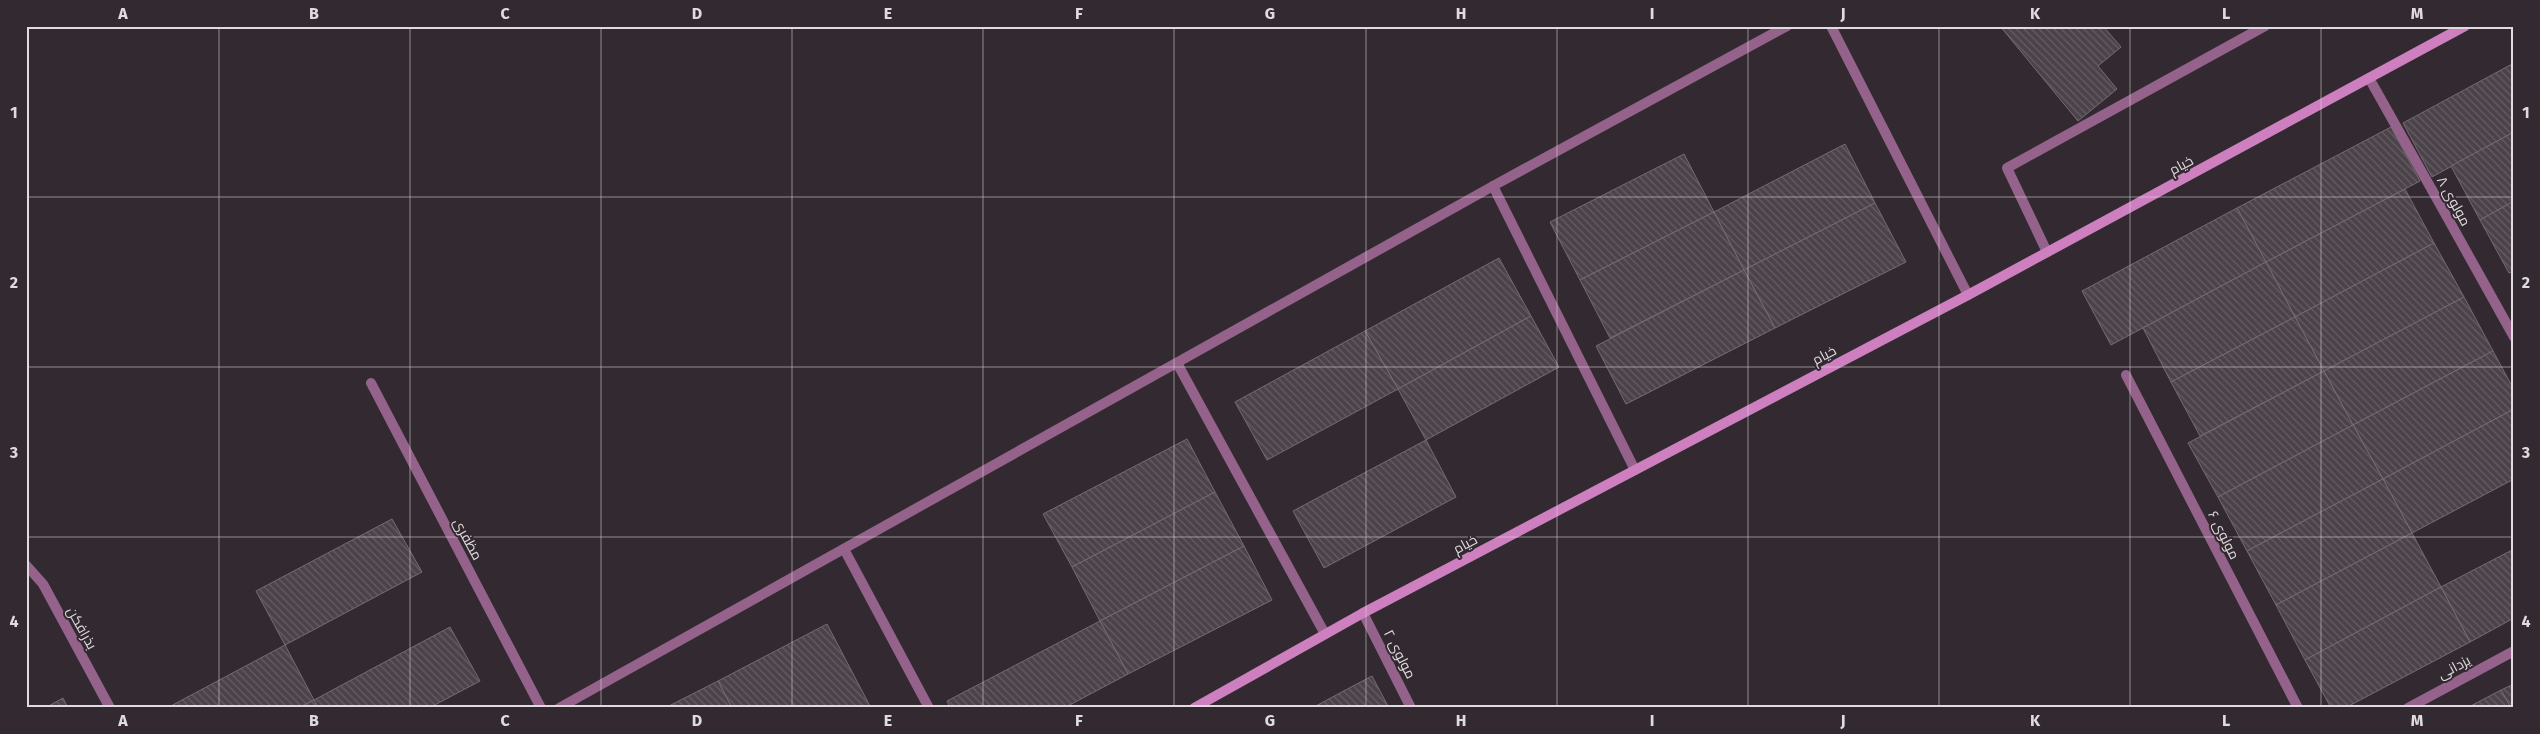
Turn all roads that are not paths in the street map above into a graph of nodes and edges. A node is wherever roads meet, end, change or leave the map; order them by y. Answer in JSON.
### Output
{"nodes":[{"id":1,"x":1787,"y":26,"type":"edge"},
{"id":2,"x":1831,"y":26,"type":"edge"},
{"id":3,"x":2266,"y":26,"type":"edge"},
{"id":4,"x":2465,"y":26,"type":"edge"},
{"id":5,"x":2369,"y":78,"type":"junction"},
{"id":6,"x":1493,"y":186,"type":"junction"},
{"id":7,"x":2048,"y":252,"type":"junction"},
{"id":8,"x":1968,"y":295,"type":"junction"},
{"id":9,"x":2514,"y":337,"type":"edge"},
{"id":10,"x":1177,"y":363,"type":"junction"},
{"id":11,"x":2126,"y":375,"type":"dead end"},
{"id":12,"x":371,"y":383,"type":"dead end"},
{"id":13,"x":1635,"y":470,"type":"junction"},
{"id":14,"x":844,"y":548,"type":"junction"},
{"id":15,"x":26,"y":565,"type":"edge"},
{"id":16,"x":1363,"y":613,"type":"junction"},
{"id":17,"x":1325,"y":634,"type":"junction"},
{"id":18,"x":2514,"y":651,"type":"edge"},
{"id":19,"x":110,"y":708,"type":"edge"},
{"id":20,"x":541,"y":708,"type":"edge"},
{"id":21,"x":560,"y":708,"type":"edge"},
{"id":22,"x":929,"y":708,"type":"edge"},
{"id":23,"x":1194,"y":708,"type":"edge"},
{"id":24,"x":1411,"y":708,"type":"edge"},
{"id":25,"x":2298,"y":708,"type":"edge"},
{"id":26,"x":2408,"y":708,"type":"edge"}],
"edges":[{"from":1,"to":6,"type":"street"},
{"from":2,"to":8,"type":"street"},
{"from":3,"to":7,"type":"street"},
{"from":4,"to":5,"type":"street","name":"خیام"},
{"from":5,"to":7,"type":"street","name":"خیام"},
{"from":5,"to":9,"type":"street","name":"مولوی ۸"},
{"from":6,"to":10,"type":"street"},
{"from":6,"to":13,"type":"street"},
{"from":7,"to":8,"type":"street","name":"خیام"},
{"from":8,"to":13,"type":"street","name":"خیام"},
{"from":10,"to":14,"type":"street"},
{"from":10,"to":17,"type":"street"},
{"from":11,"to":25,"type":"street","name":"مولوی ۶"},
{"from":12,"to":20,"type":"street","name":"مظفری"},
{"from":13,"to":16,"type":"street","name":"خیام"},
{"from":14,"to":21,"type":"street"},
{"from":14,"to":22,"type":"street"},
{"from":15,"to":19,"type":"street","name":"بذرافکن"},
{"from":16,"to":17,"type":"street","name":"خیام"},
{"from":16,"to":24,"type":"street","name":"مولوی ۲"},
{"from":17,"to":23,"type":"street","name":"خیام"},
{"from":18,"to":26,"type":"street","name":"یزدانی"}]}
